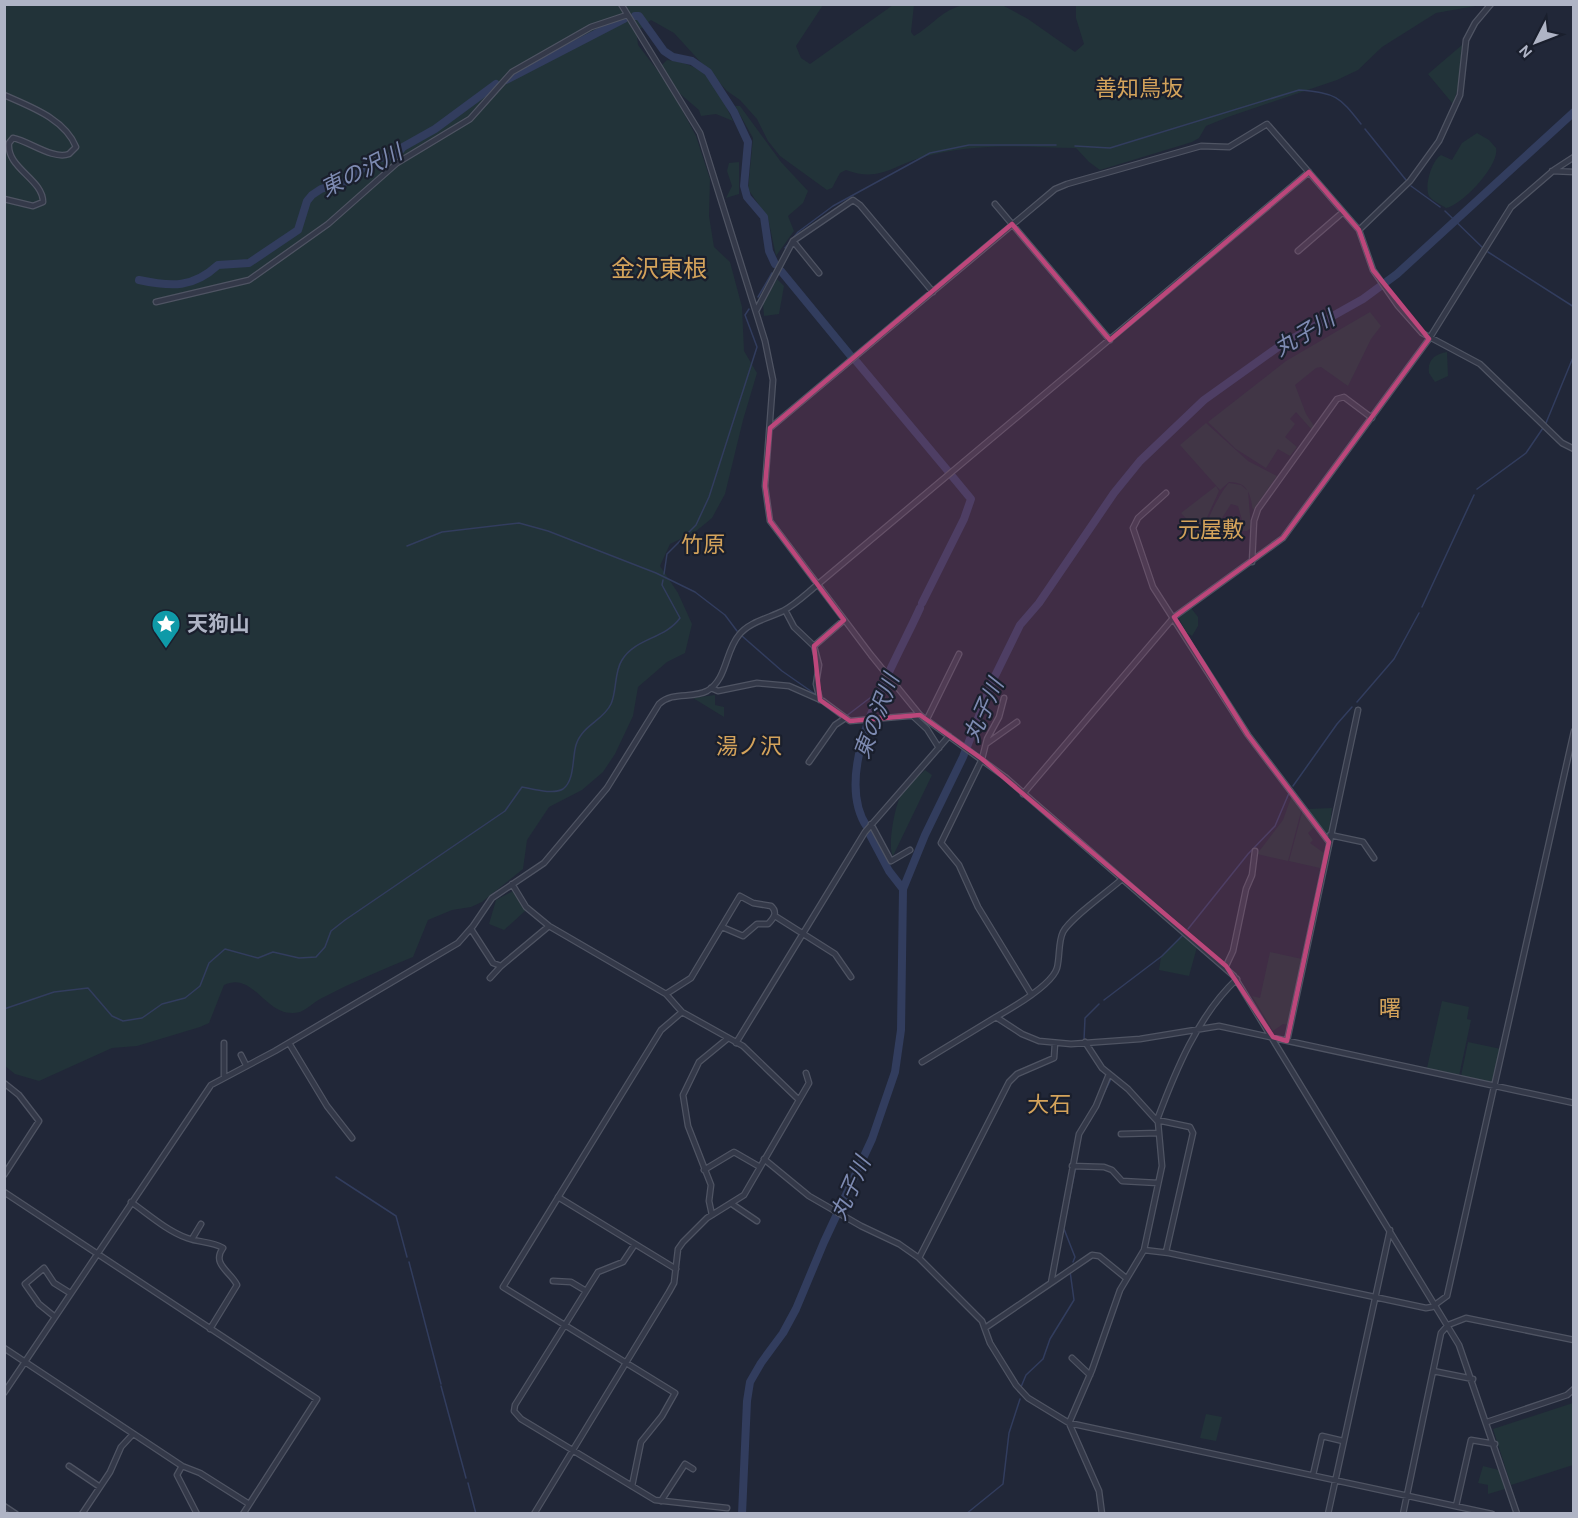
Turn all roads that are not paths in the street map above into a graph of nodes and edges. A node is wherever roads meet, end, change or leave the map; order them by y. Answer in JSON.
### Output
{"nodes":[{"id":1,"x":621,"y":4,"type":"edge"},
{"id":2,"x":1491,"y":4,"type":"edge"},
{"id":3,"x":627,"y":15,"type":"junction"},
{"id":4,"x":4,"y":95,"type":"edge"},
{"id":5,"x":1574,"y":157,"type":"edge"},
{"id":6,"x":1552,"y":171,"type":"junction"},
{"id":7,"x":1309,"y":172,"type":"junction"},
{"id":8,"x":1574,"y":172,"type":"edge"},
{"id":9,"x":4,"y":199,"type":"edge"},
{"id":10,"x":995,"y":204,"type":"dead end"},
{"id":11,"x":1343,"y":212,"type":"junction"},
{"id":12,"x":1012,"y":224,"type":"junction"},
{"id":13,"x":1359,"y":230,"type":"junction"},
{"id":14,"x":793,"y":241,"type":"junction"},
{"id":15,"x":1298,"y":251,"type":"dead end"},
{"id":16,"x":819,"y":273,"type":"dead end"},
{"id":17,"x":933,"y":292,"type":"junction"},
{"id":18,"x":156,"y":302,"type":"dead end"},
{"id":19,"x":756,"y":311,"type":"junction"},
{"id":20,"x":1429,"y":339,"type":"junction"},
{"id":21,"x":1110,"y":340,"type":"junction"},
{"id":22,"x":1372,"y":418,"type":"junction"},
{"id":23,"x":770,"y":428,"type":"junction"},
{"id":24,"x":1574,"y":449,"type":"edge"},
{"id":25,"x":1166,"y":493,"type":"dead end"},
{"id":26,"x":1252,"y":562,"type":"junction"},
{"id":27,"x":817,"y":585,"type":"junction"},
{"id":28,"x":785,"y":610,"type":"junction"},
{"id":29,"x":1173,"y":617,"type":"junction"},
{"id":30,"x":844,"y":620,"type":"junction"},
{"id":31,"x":814,"y":646,"type":"junction"},
{"id":32,"x":959,"y":654,"type":"dead end"},
{"id":33,"x":711,"y":687,"type":"junction"},
{"id":34,"x":1004,"y":698,"type":"dead end"},
{"id":35,"x":820,"y":700,"type":"junction"},
{"id":36,"x":1358,"y":710,"type":"dead end"},
{"id":37,"x":920,"y":715,"type":"junction"},
{"id":38,"x":914,"y":717,"type":"junction"},
{"id":39,"x":844,"y":719,"type":"junction"},
{"id":40,"x":927,"y":719,"type":"junction"},
{"id":41,"x":1017,"y":722,"type":"dead end"},
{"id":42,"x":1574,"y":731,"type":"edge"},
{"id":43,"x":950,"y":737,"type":"junction"},
{"id":44,"x":986,"y":744,"type":"junction"},
{"id":45,"x":939,"y":748,"type":"junction"},
{"id":46,"x":982,"y":759,"type":"junction"},
{"id":47,"x":809,"y":762,"type":"dead end"},
{"id":48,"x":1023,"y":794,"type":"junction"},
{"id":49,"x":871,"y":824,"type":"junction"},
{"id":50,"x":1330,"y":835,"type":"junction"},
{"id":51,"x":1329,"y":842,"type":"junction"},
{"id":52,"x":910,"y":850,"type":"dead end"},
{"id":53,"x":1255,"y":851,"type":"dead end"},
{"id":54,"x":1374,"y":858,"type":"dead end"},
{"id":55,"x":1122,"y":879,"type":"junction"},
{"id":56,"x":512,"y":884,"type":"junction"},
{"id":57,"x":775,"y":916,"type":"junction"},
{"id":58,"x":549,"y":926,"type":"junction"},
{"id":59,"x":722,"y":927,"type":"junction"},
{"id":60,"x":471,"y":929,"type":"junction"},
{"id":61,"x":803,"y":933,"type":"junction"},
{"id":62,"x":501,"y":966,"type":"junction"},
{"id":63,"x":1226,"y":966,"type":"junction"},
{"id":64,"x":851,"y":977,"type":"dead end"},
{"id":65,"x":490,"y":978,"type":"dead end"},
{"id":66,"x":1237,"y":980,"type":"junction"},
{"id":67,"x":666,"y":994,"type":"junction"},
{"id":68,"x":1031,"y":994,"type":"junction"},
{"id":69,"x":682,"y":1012,"type":"junction"},
{"id":70,"x":996,"y":1017,"type":"junction"},
{"id":71,"x":1199,"y":1029,"type":"junction"},
{"id":72,"x":1273,"y":1037,"type":"junction"},
{"id":73,"x":728,"y":1039,"type":"junction"},
{"id":74,"x":1287,"y":1041,"type":"junction"},
{"id":75,"x":736,"y":1042,"type":"junction"},
{"id":76,"x":1085,"y":1042,"type":"junction"},
{"id":77,"x":224,"y":1043,"type":"dead end"},
{"id":78,"x":289,"y":1043,"type":"junction"},
{"id":79,"x":1055,"y":1043,"type":"junction"},
{"id":80,"x":241,"y":1055,"type":"dead end"},
{"id":81,"x":922,"y":1062,"type":"dead end"},
{"id":82,"x":246,"y":1065,"type":"junction"},
{"id":83,"x":806,"y":1073,"type":"dead end"},
{"id":84,"x":1108,"y":1074,"type":"junction"},
{"id":85,"x":224,"y":1076,"type":"junction"},
{"id":86,"x":4,"y":1083,"type":"edge"},
{"id":87,"x":1496,"y":1087,"type":"junction"},
{"id":88,"x":798,"y":1099,"type":"junction"},
{"id":89,"x":1574,"y":1103,"type":"edge"},
{"id":90,"x":1156,"y":1120,"type":"junction"},
{"id":91,"x":1159,"y":1133,"type":"junction"},
{"id":92,"x":1121,"y":1134,"type":"dead end"},
{"id":93,"x":352,"y":1138,"type":"dead end"},
{"id":94,"x":764,"y":1159,"type":"junction"},
{"id":95,"x":1072,"y":1166,"type":"junction"},
{"id":96,"x":760,"y":1167,"type":"junction"},
{"id":97,"x":704,"y":1170,"type":"junction"},
{"id":98,"x":4,"y":1175,"type":"edge"},
{"id":99,"x":1158,"y":1183,"type":"junction"},
{"id":100,"x":4,"y":1192,"type":"edge"},
{"id":101,"x":558,"y":1197,"type":"junction"},
{"id":102,"x":131,"y":1202,"type":"junction"},
{"id":103,"x":732,"y":1204,"type":"junction"},
{"id":104,"x":712,"y":1215,"type":"junction"},
{"id":105,"x":757,"y":1221,"type":"dead end"},
{"id":106,"x":201,"y":1224,"type":"dead end"},
{"id":107,"x":1390,"y":1230,"type":"junction"},
{"id":108,"x":192,"y":1239,"type":"junction"},
{"id":109,"x":635,"y":1244,"type":"junction"},
{"id":110,"x":1144,"y":1250,"type":"junction"},
{"id":111,"x":1166,"y":1252,"type":"junction"},
{"id":112,"x":96,"y":1254,"type":"junction"},
{"id":113,"x":919,"y":1258,"type":"junction"},
{"id":114,"x":676,"y":1269,"type":"junction"},
{"id":115,"x":1126,"y":1278,"type":"junction"},
{"id":116,"x":553,"y":1281,"type":"dead end"},
{"id":117,"x":1051,"y":1283,"type":"junction"},
{"id":118,"x":586,"y":1291,"type":"junction"},
{"id":119,"x":70,"y":1293,"type":"junction"},
{"id":120,"x":1374,"y":1296,"type":"junction"},
{"id":121,"x":1436,"y":1304,"type":"junction"},
{"id":122,"x":55,"y":1317,"type":"junction"},
{"id":123,"x":564,"y":1325,"type":"junction"},
{"id":124,"x":1448,"y":1325,"type":"junction"},
{"id":125,"x":985,"y":1328,"type":"junction"},
{"id":126,"x":210,"y":1329,"type":"junction"},
{"id":127,"x":1574,"y":1340,"type":"edge"},
{"id":128,"x":4,"y":1348,"type":"edge"},
{"id":129,"x":1072,"y":1358,"type":"dead end"},
{"id":130,"x":25,"y":1362,"type":"junction"},
{"id":131,"x":626,"y":1363,"type":"junction"},
{"id":132,"x":1433,"y":1371,"type":"junction"},
{"id":133,"x":1089,"y":1375,"type":"junction"},
{"id":134,"x":1473,"y":1379,"type":"junction"},
{"id":135,"x":1574,"y":1389,"type":"edge"},
{"id":136,"x":4,"y":1393,"type":"edge"},
{"id":137,"x":1487,"y":1422,"type":"junction"},
{"id":138,"x":1069,"y":1423,"type":"junction"},
{"id":139,"x":133,"y":1434,"type":"junction"},
{"id":140,"x":1343,"y":1441,"type":"junction"},
{"id":141,"x":1494,"y":1444,"type":"junction"},
{"id":142,"x":573,"y":1450,"type":"junction"},
{"id":143,"x":69,"y":1466,"type":"dead end"},
{"id":144,"x":182,"y":1466,"type":"junction"},
{"id":145,"x":693,"y":1469,"type":"dead end"},
{"id":146,"x":1313,"y":1475,"type":"junction"},
{"id":147,"x":1334,"y":1480,"type":"junction"},
{"id":148,"x":632,"y":1486,"type":"junction"},
{"id":149,"x":100,"y":1487,"type":"junction"},
{"id":150,"x":1406,"y":1497,"type":"junction"},
{"id":151,"x":661,"y":1501,"type":"junction"},
{"id":152,"x":249,"y":1504,"type":"junction"},
{"id":153,"x":4,"y":1506,"type":"edge"},
{"id":154,"x":1456,"y":1506,"type":"junction"},
{"id":155,"x":727,"y":1508,"type":"dead end"},
{"id":156,"x":16,"y":1514,"type":"edge"},
{"id":157,"x":82,"y":1514,"type":"edge"},
{"id":158,"x":197,"y":1514,"type":"edge"},
{"id":159,"x":243,"y":1514,"type":"edge"},
{"id":160,"x":534,"y":1514,"type":"edge"},
{"id":161,"x":1102,"y":1514,"type":"edge"},
{"id":162,"x":1328,"y":1514,"type":"edge"},
{"id":163,"x":1403,"y":1514,"type":"edge"},
{"id":164,"x":1492,"y":1514,"type":"edge"},
{"id":165,"x":1517,"y":1514,"type":"edge"}],
"edges":[{"from":1,"to":3,"type":"street"},
{"from":2,"to":13,"type":"street"},
{"from":3,"to":18,"type":"street"},
{"from":3,"to":19,"type":"street"},
{"from":4,"to":9,"type":"street"},
{"from":5,"to":6,"type":"street"},
{"from":6,"to":8,"type":"street"},
{"from":6,"to":20,"type":"street"},
{"from":7,"to":11,"type":"street"},
{"from":7,"to":12,"type":"street"},
{"from":7,"to":21,"type":"street"},
{"from":10,"to":12,"type":"street"},
{"from":11,"to":13,"type":"street"},
{"from":11,"to":15,"type":"street"},
{"from":12,"to":17,"type":"street"},
{"from":12,"to":21,"type":"street"},
{"from":13,"to":20,"type":"street"},
{"from":14,"to":16,"type":"street"},
{"from":14,"to":17,"type":"street"},
{"from":14,"to":19,"type":"street"},
{"from":17,"to":23,"type":"street"},
{"from":19,"to":23,"type":"street"},
{"from":20,"to":22,"type":"street"},
{"from":20,"to":24,"type":"street"},
{"from":21,"to":27,"type":"street"},
{"from":22,"to":26,"type":"street"},
{"from":22,"to":26,"type":"street"},
{"from":23,"to":27,"type":"street"},
{"from":25,"to":29,"type":"street"},
{"from":26,"to":29,"type":"street"},
{"from":27,"to":28,"type":"street"},
{"from":27,"to":30,"type":"street"},
{"from":28,"to":31,"type":"street"},
{"from":28,"to":33,"type":"street"},
{"from":29,"to":48,"type":"street"},
{"from":29,"to":51,"type":"street"},
{"from":30,"to":31,"type":"street"},
{"from":30,"to":37,"type":"street"},
{"from":31,"to":35,"type":"street"},
{"from":32,"to":40,"type":"street"},
{"from":33,"to":35,"type":"street"},
{"from":33,"to":56,"type":"street"},
{"from":34,"to":44,"type":"street"},
{"from":35,"to":39,"type":"street"},
{"from":36,"to":50,"type":"street"},
{"from":37,"to":38,"type":"street"},
{"from":37,"to":40,"type":"street"},
{"from":38,"to":39,"type":"street"},
{"from":38,"to":45,"type":"street"},
{"from":39,"to":47,"type":"street"},
{"from":40,"to":43,"type":"street"},
{"from":41,"to":44,"type":"street"},
{"from":42,"to":87,"type":"street"},
{"from":43,"to":45,"type":"street"},
{"from":43,"to":46,"type":"street"},
{"from":44,"to":46,"type":"street"},
{"from":45,"to":49,"type":"street"},
{"from":46,"to":48,"type":"street"},
{"from":46,"to":68,"type":"street"},
{"from":48,"to":55,"type":"street"},
{"from":49,"to":52,"type":"street"},
{"from":49,"to":61,"type":"street"},
{"from":50,"to":51,"type":"street"},
{"from":50,"to":54,"type":"street"},
{"from":51,"to":74,"type":"street"},
{"from":53,"to":63,"type":"street"},
{"from":55,"to":63,"type":"street"},
{"from":55,"to":68,"type":"street"},
{"from":56,"to":58,"type":"street"},
{"from":56,"to":60,"type":"street"},
{"from":57,"to":59,"type":"street"},
{"from":57,"to":59,"type":"street"},
{"from":57,"to":61,"type":"street"},
{"from":58,"to":62,"type":"street"},
{"from":58,"to":67,"type":"street"},
{"from":59,"to":67,"type":"street"},
{"from":60,"to":62,"type":"street"},
{"from":60,"to":78,"type":"street"},
{"from":61,"to":64,"type":"street"},
{"from":61,"to":75,"type":"street"},
{"from":62,"to":65,"type":"street"},
{"from":63,"to":66,"type":"street"},
{"from":66,"to":71,"type":"street"},
{"from":66,"to":72,"type":"street"},
{"from":67,"to":69,"type":"street"},
{"from":68,"to":70,"type":"street"},
{"from":69,"to":73,"type":"street"},
{"from":69,"to":101,"type":"street"},
{"from":70,"to":79,"type":"street"},
{"from":70,"to":81,"type":"street"},
{"from":71,"to":72,"type":"street"},
{"from":71,"to":76,"type":"street"},
{"from":71,"to":90,"type":"street"},
{"from":72,"to":74,"type":"street"},
{"from":72,"to":107,"type":"street"},
{"from":73,"to":75,"type":"street"},
{"from":73,"to":97,"type":"street"},
{"from":74,"to":87,"type":"street"},
{"from":75,"to":88,"type":"street"},
{"from":76,"to":79,"type":"street"},
{"from":76,"to":84,"type":"street"},
{"from":77,"to":85,"type":"street"},
{"from":78,"to":82,"type":"street"},
{"from":78,"to":93,"type":"street"},
{"from":79,"to":113,"type":"street"},
{"from":80,"to":82,"type":"street"},
{"from":82,"to":85,"type":"street"},
{"from":83,"to":88,"type":"street"},
{"from":84,"to":90,"type":"street"},
{"from":84,"to":95,"type":"street"},
{"from":85,"to":102,"type":"street"},
{"from":86,"to":98,"type":"street"},
{"from":87,"to":89,"type":"street"},
{"from":87,"to":121,"type":"street"},
{"from":88,"to":94,"type":"street"},
{"from":90,"to":91,"type":"street"},
{"from":90,"to":111,"type":"street"},
{"from":91,"to":92,"type":"street"},
{"from":91,"to":99,"type":"street"},
{"from":94,"to":96,"type":"street"},
{"from":94,"to":113,"type":"street"},
{"from":95,"to":99,"type":"street"},
{"from":95,"to":117,"type":"street"},
{"from":96,"to":97,"type":"street"},
{"from":96,"to":103,"type":"street"},
{"from":97,"to":104,"type":"street"},
{"from":99,"to":110,"type":"street"},
{"from":100,"to":112,"type":"street"},
{"from":101,"to":109,"type":"street"},
{"from":101,"to":123,"type":"street"},
{"from":102,"to":108,"type":"street"},
{"from":102,"to":112,"type":"street"},
{"from":103,"to":104,"type":"street"},
{"from":103,"to":105,"type":"street"},
{"from":104,"to":114,"type":"street"},
{"from":106,"to":108,"type":"street"},
{"from":107,"to":120,"type":"street"},
{"from":107,"to":121,"type":"street"},
{"from":108,"to":126,"type":"street"},
{"from":109,"to":114,"type":"street"},
{"from":109,"to":118,"type":"street"},
{"from":110,"to":111,"type":"street"},
{"from":110,"to":115,"type":"street"},
{"from":111,"to":120,"type":"street"},
{"from":112,"to":119,"type":"street"},
{"from":112,"to":126,"type":"street"},
{"from":113,"to":125,"type":"street"},
{"from":114,"to":131,"type":"street"},
{"from":115,"to":117,"type":"street"},
{"from":115,"to":133,"type":"street"},
{"from":116,"to":118,"type":"street"},
{"from":117,"to":125,"type":"street"},
{"from":118,"to":123,"type":"street"},
{"from":119,"to":122,"type":"street"},
{"from":119,"to":122,"type":"street"},
{"from":120,"to":121,"type":"street"},
{"from":120,"to":140,"type":"street"},
{"from":121,"to":124,"type":"street"},
{"from":122,"to":130,"type":"street"},
{"from":123,"to":131,"type":"street"},
{"from":123,"to":142,"type":"street"},
{"from":124,"to":127,"type":"street"},
{"from":124,"to":132,"type":"street"},
{"from":124,"to":134,"type":"street"},
{"from":125,"to":138,"type":"street"},
{"from":126,"to":152,"type":"street"},
{"from":128,"to":130,"type":"street"},
{"from":129,"to":133,"type":"street"},
{"from":130,"to":136,"type":"street"},
{"from":130,"to":139,"type":"street"},
{"from":131,"to":142,"type":"street"},
{"from":131,"to":148,"type":"street"},
{"from":132,"to":134,"type":"street"},
{"from":132,"to":150,"type":"street"},
{"from":133,"to":138,"type":"street"},
{"from":134,"to":137,"type":"street"},
{"from":135,"to":137,"type":"street"},
{"from":137,"to":141,"type":"street"},
{"from":138,"to":146,"type":"street"},
{"from":138,"to":161,"type":"street"},
{"from":139,"to":144,"type":"street"},
{"from":139,"to":149,"type":"street"},
{"from":140,"to":146,"type":"street"},
{"from":140,"to":147,"type":"street"},
{"from":141,"to":154,"type":"street"},
{"from":141,"to":165,"type":"street"},
{"from":142,"to":148,"type":"street"},
{"from":142,"to":160,"type":"street"},
{"from":143,"to":149,"type":"street"},
{"from":144,"to":152,"type":"street"},
{"from":144,"to":158,"type":"street"},
{"from":145,"to":151,"type":"street"},
{"from":146,"to":147,"type":"street"},
{"from":147,"to":150,"type":"street"},
{"from":147,"to":162,"type":"street"},
{"from":148,"to":151,"type":"street"},
{"from":149,"to":157,"type":"street"},
{"from":150,"to":154,"type":"street"},
{"from":150,"to":163,"type":"street"},
{"from":151,"to":155,"type":"street"},
{"from":152,"to":159,"type":"street"},
{"from":153,"to":156,"type":"street"},
{"from":154,"to":164,"type":"street"}]}
